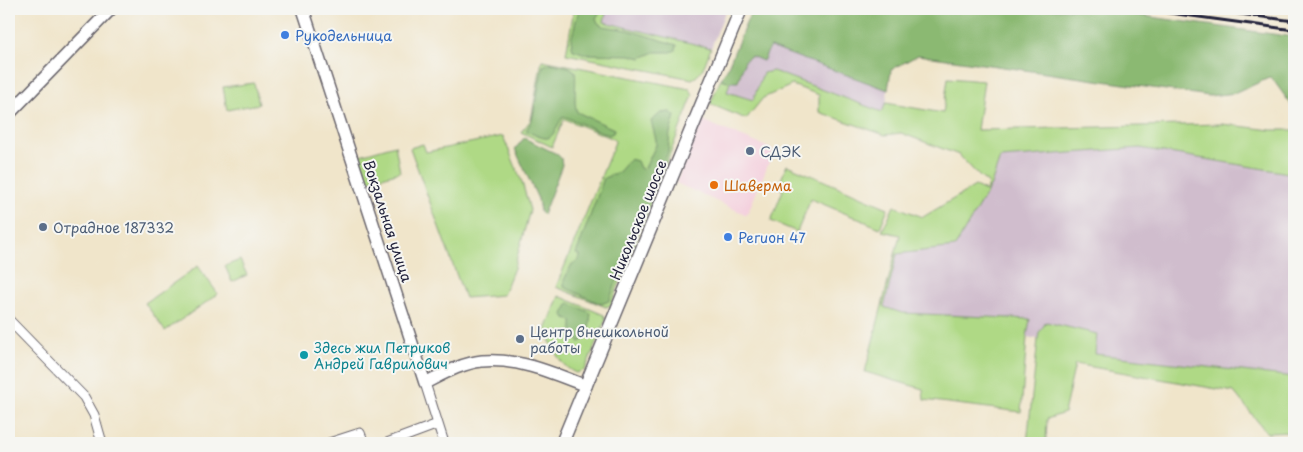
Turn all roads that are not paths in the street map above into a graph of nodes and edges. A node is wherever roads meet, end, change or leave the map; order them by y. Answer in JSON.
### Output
{"nodes":[{"id":1,"x":111,"y":9,"type":"edge"},
{"id":2,"x":304,"y":9,"type":"edge"},
{"id":3,"x":741,"y":9,"type":"edge"},
{"id":4,"x":9,"y":114,"type":"edge"},
{"id":5,"x":9,"y":320,"type":"edge"},
{"id":6,"x":425,"y":383,"type":"junction"},
{"id":7,"x":586,"y":386,"type":"junction"},
{"id":8,"x":438,"y":424,"type":"junction"},
{"id":9,"x":102,"y":443,"type":"edge"},
{"id":10,"x":329,"y":443,"type":"edge"},
{"id":11,"x":364,"y":443,"type":"edge"},
{"id":12,"x":387,"y":443,"type":"edge"},
{"id":13,"x":444,"y":443,"type":"edge"},
{"id":14,"x":562,"y":443,"type":"edge"}],
"edges":[{"from":1,"to":4,"type":"street"},
{"from":2,"to":6,"type":"street","name":"Вокзальная улица"},
{"from":3,"to":7,"type":"main road","name":"Никольское шоссе"},
{"from":5,"to":9,"type":"street"},
{"from":6,"to":7,"type":"street"},
{"from":6,"to":8,"type":"street","name":"Вокзальная улица"},
{"from":7,"to":14,"type":"main road","name":"Никольское шоссе"},
{"from":8,"to":12,"type":"street"},
{"from":8,"to":13,"type":"street","name":"Вокзальная улица"},
{"from":10,"to":11,"type":"street"}]}
